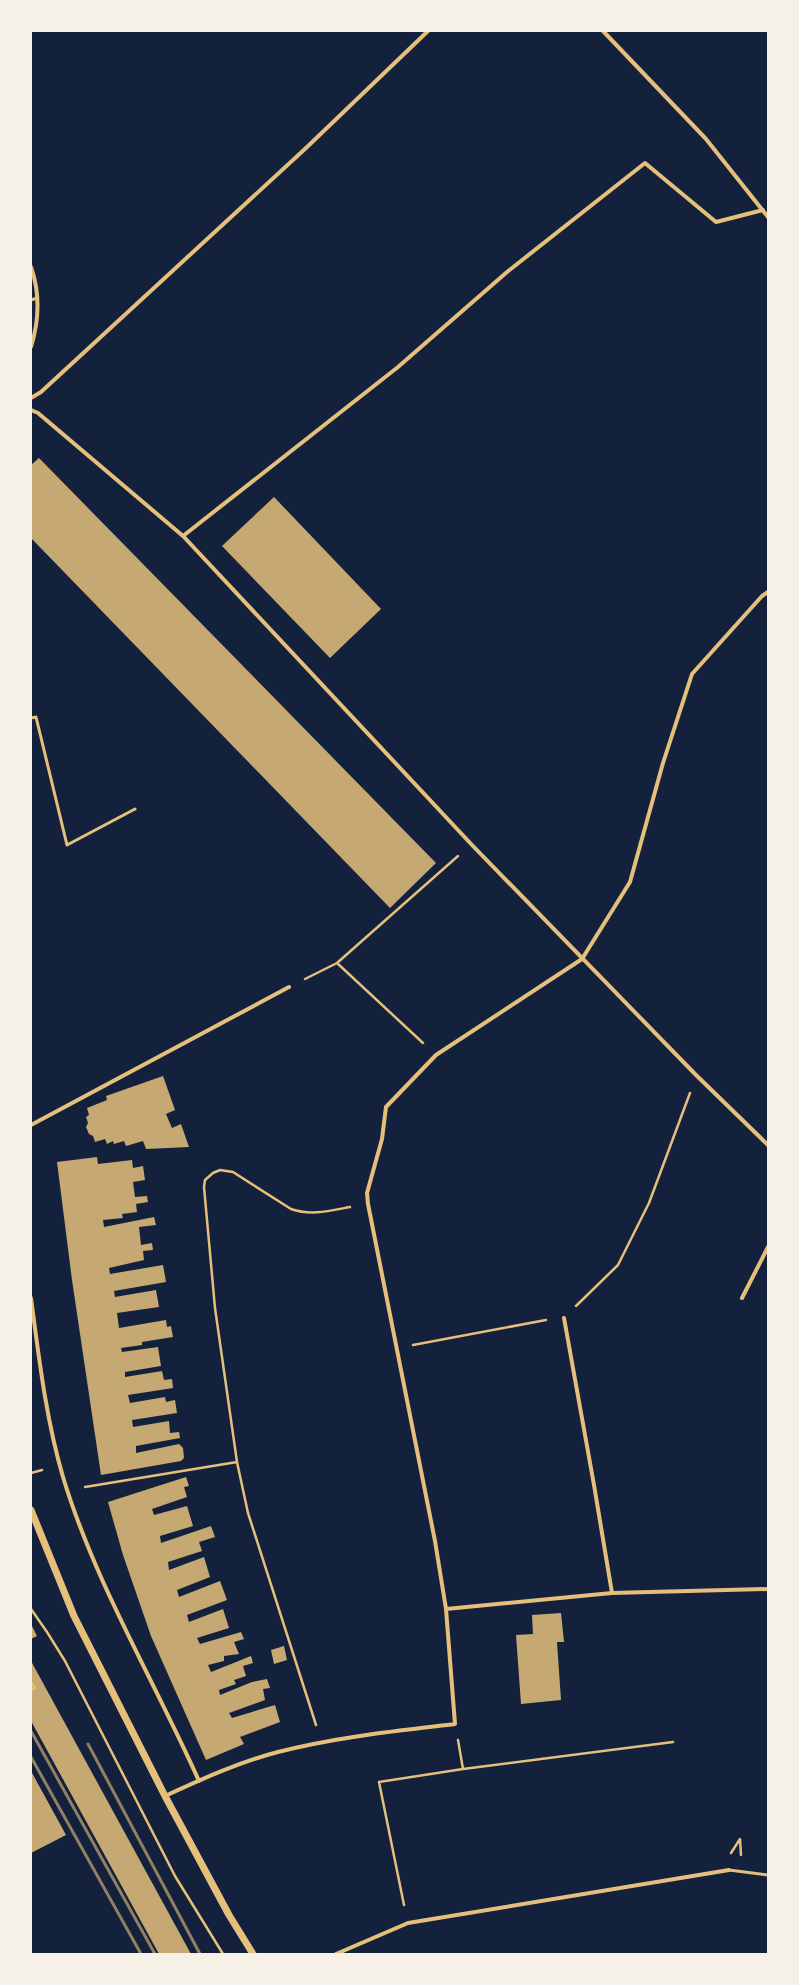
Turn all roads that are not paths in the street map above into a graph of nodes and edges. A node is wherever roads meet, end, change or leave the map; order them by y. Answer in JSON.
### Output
{"nodes":[{"id":1,"x":428,"y":31,"type":"edge"},
{"id":2,"x":603,"y":31,"type":"edge"},
{"id":3,"x":762,"y":210,"type":"junction"},
{"id":4,"x":768,"y":217,"type":"edge"},
{"id":5,"x":31,"y":267,"type":"edge"},
{"id":6,"x":37,"y":298,"type":"junction"},
{"id":7,"x":31,"y":300,"type":"edge"},
{"id":8,"x":31,"y":347,"type":"edge"},
{"id":9,"x":31,"y":398,"type":"edge"},
{"id":10,"x":31,"y":410,"type":"edge"},
{"id":11,"x":183,"y":536,"type":"junction"},
{"id":12,"x":768,"y":592,"type":"edge"},
{"id":13,"x":31,"y":718,"type":"edge"},
{"id":14,"x":135,"y":809,"type":"dead end"},
{"id":15,"x":582,"y":959,"type":"junction"},
{"id":16,"x":289,"y":987,"type":"road end"},
{"id":17,"x":31,"y":1124,"type":"edge"},
{"id":18,"x":768,"y":1145,"type":"edge"},
{"id":19,"x":768,"y":1247,"type":"edge"},
{"id":20,"x":31,"y":1298,"type":"edge"},
{"id":21,"x":742,"y":1298,"type":"dead end"},
{"id":22,"x":564,"y":1318,"type":"road end"},
{"id":23,"x":31,"y":1510,"type":"edge"},
{"id":24,"x":768,"y":1590,"type":"edge"},
{"id":25,"x":612,"y":1594,"type":"junction"},
{"id":26,"x":446,"y":1609,"type":"junction"},
{"id":27,"x":199,"y":1781,"type":"junction"},
{"id":28,"x":166,"y":1796,"type":"junction"},
{"id":29,"x":728,"y":1870,"type":"joint"},
{"id":30,"x":768,"y":1875,"type":"edge"},
{"id":31,"x":254,"y":1954,"type":"edge"},
{"id":32,"x":336,"y":1954,"type":"edge"}],
"edges":[{"from":1,"to":9,"type":"street"},
{"from":2,"to":3,"type":"street"},
{"from":3,"to":4,"type":"street"},
{"from":3,"to":11,"type":"street"},
{"from":5,"to":6,"type":"street"},
{"from":6,"to":7,"type":"lane"},
{"from":6,"to":8,"type":"street"},
{"from":10,"to":11,"type":"street"},
{"from":11,"to":15,"type":"street"},
{"from":12,"to":15,"type":"street"},
{"from":13,"to":14,"type":"lane"},
{"from":15,"to":18,"type":"street"},
{"from":15,"to":26,"type":"street"},
{"from":16,"to":17,"type":"street"},
{"from":19,"to":21,"type":"street"},
{"from":20,"to":27,"type":"street"},
{"from":22,"to":25,"type":"street"},
{"from":23,"to":28,"type":"street"},
{"from":24,"to":25,"type":"street"},
{"from":25,"to":26,"type":"street"},
{"from":26,"to":27,"type":"street"},
{"from":27,"to":28,"type":"street"},
{"from":28,"to":31,"type":"street"},
{"from":29,"to":30,"type":"lane"},
{"from":29,"to":32,"type":"street"}]}
